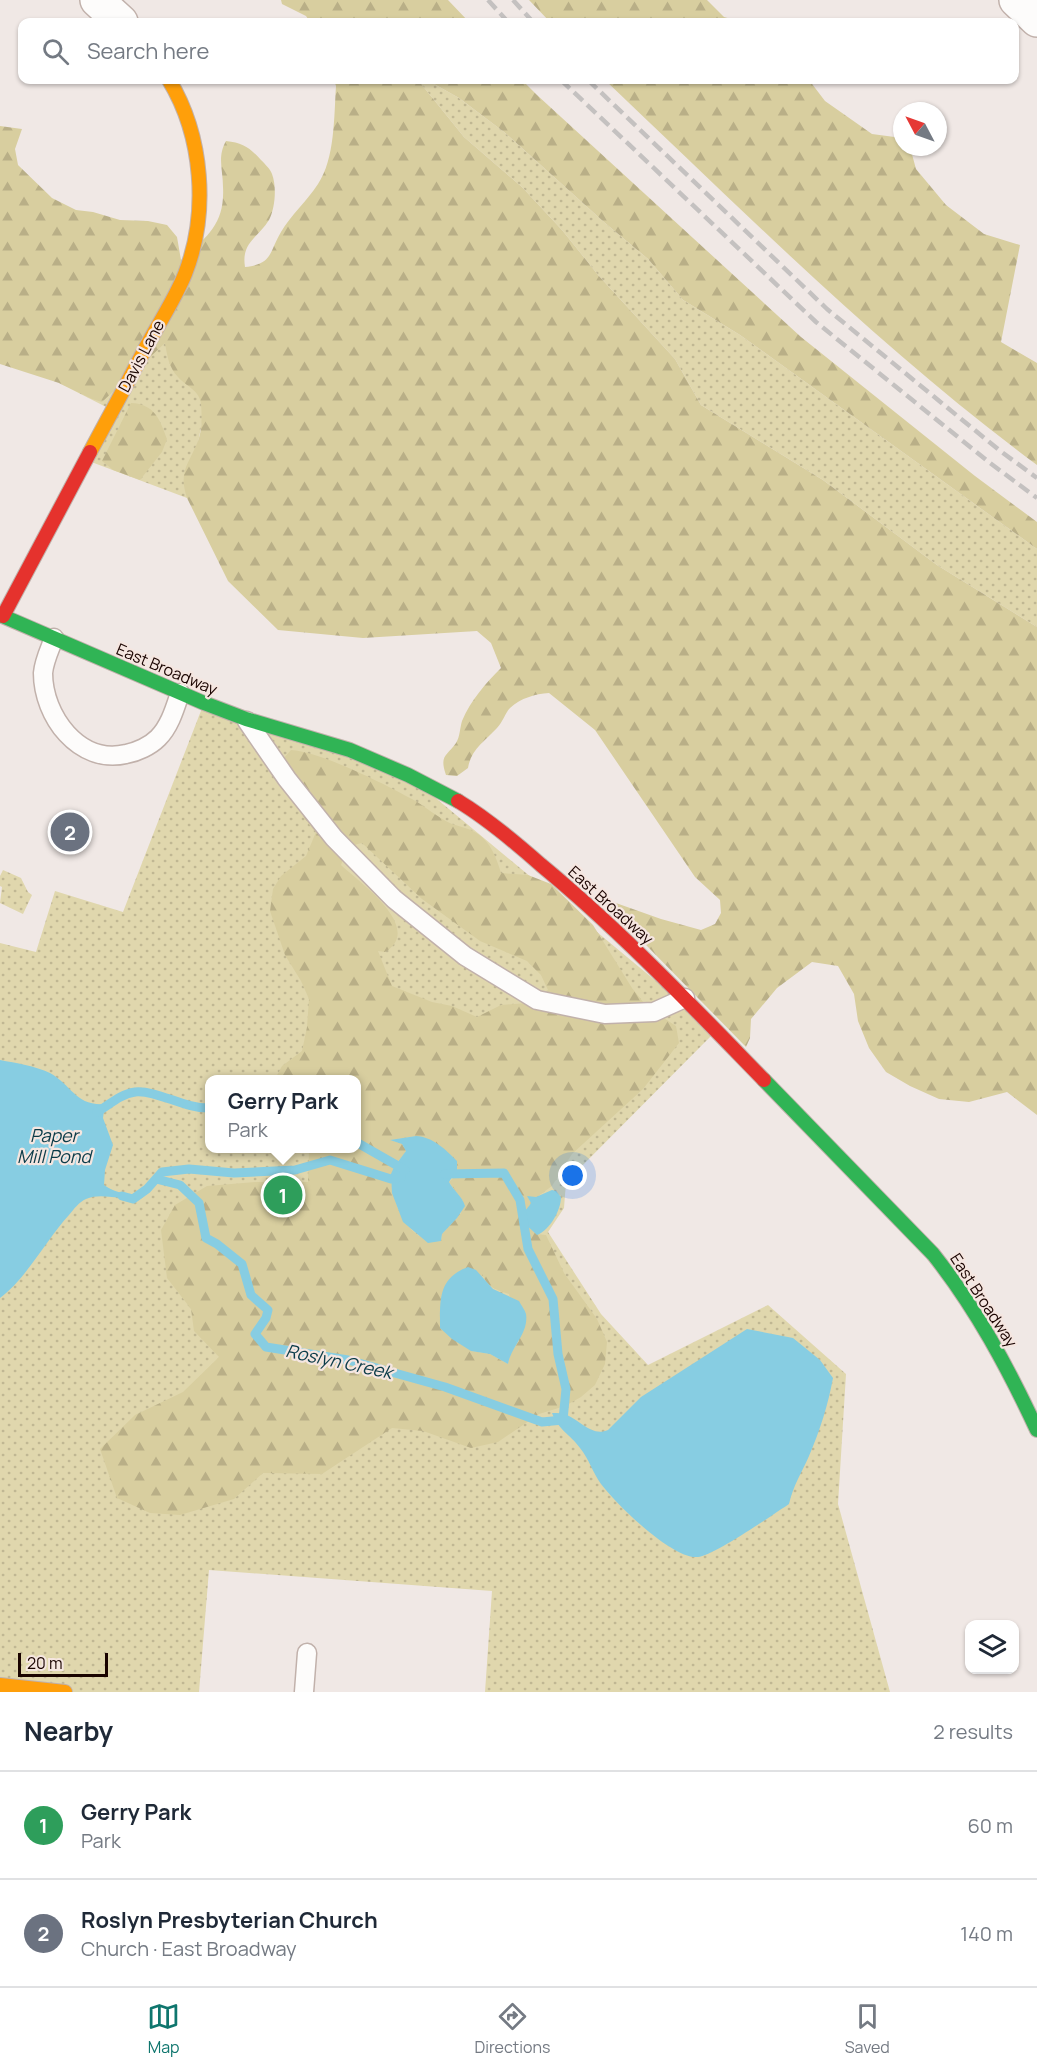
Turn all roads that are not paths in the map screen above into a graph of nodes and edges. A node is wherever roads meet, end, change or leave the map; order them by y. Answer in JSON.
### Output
{"nodes":[{"id":1,"x":98,"y":0,"type":"edge"},
{"id":2,"x":1016,"y":0,"type":"edge"},
{"id":3,"x":117,"y":18,"type":"edge"},
{"id":4,"x":1037,"y":20,"type":"edge"},
{"id":5,"x":172,"y":84,"type":"edge"},
{"id":6,"x":1,"y":615,"type":"edge"},
{"id":7,"x":54,"y":638,"type":"junction"},
{"id":8,"x":180,"y":693,"type":"junction"},
{"id":9,"x":246,"y":719,"type":"junction"},
{"id":10,"x":685,"y":998,"type":"junction"},
{"id":11,"x":1037,"y":1430,"type":"edge"},
{"id":12,"x":307,"y":1653,"type":"dead end"},
{"id":13,"x":0,"y":1685,"type":"edge"},
{"id":14,"x":65,"y":1692,"type":"edge"},
{"id":15,"x":304,"y":1692,"type":"edge"}],
"edges":[{"from":1,"to":3,"type":"street"},
{"from":2,"to":4,"type":"street"},
{"from":5,"to":6,"type":"main road","name":"Davis Lane"},
{"from":6,"to":7,"type":"main road","name":"East Broadway"},
{"from":7,"to":8,"type":"main road","name":"East Broadway"},
{"from":7,"to":8,"type":"lane"},
{"from":8,"to":9,"type":"main road","name":"East Broadway"},
{"from":9,"to":10,"type":"main road","name":"East Broadway"},
{"from":9,"to":10,"type":"lane"},
{"from":10,"to":11,"type":"main road","name":"East Broadway"},
{"from":12,"to":15,"type":"lane"},
{"from":13,"to":14,"type":"main road"}]}
